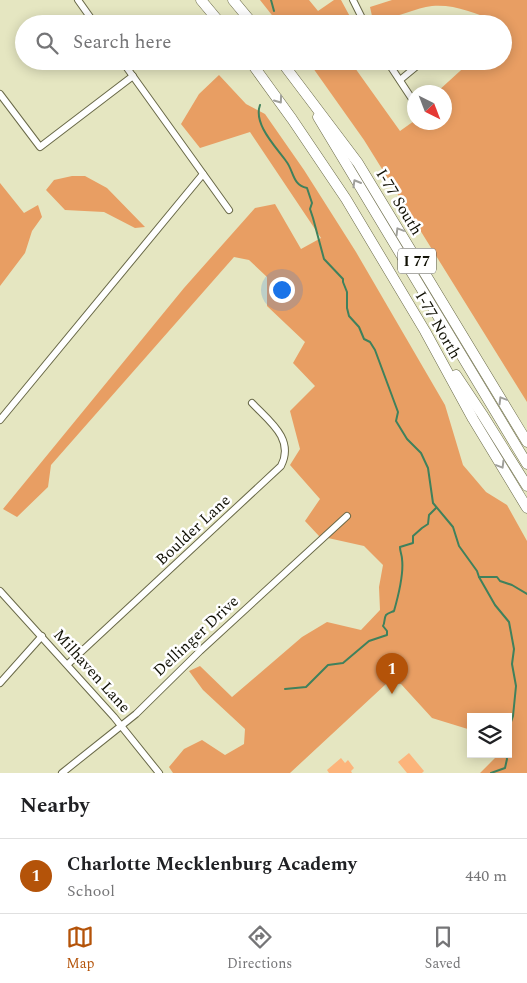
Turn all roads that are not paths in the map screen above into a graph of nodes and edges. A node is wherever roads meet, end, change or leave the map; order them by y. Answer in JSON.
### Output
{"nodes":[{"id":1,"x":78,"y":0,"type":"edge"},
{"id":2,"x":201,"y":0,"type":"edge"},
{"id":3,"x":234,"y":0,"type":"edge"},
{"id":4,"x":354,"y":0,"type":"edge"},
{"id":5,"x":89,"y":15,"type":"edge"},
{"id":6,"x":214,"y":15,"type":"edge"},
{"id":7,"x":246,"y":15,"type":"edge"},
{"id":8,"x":361,"y":15,"type":"edge"},
{"id":9,"x":129,"y":70,"type":"edge"},
{"id":10,"x":257,"y":70,"type":"edge"},
{"id":11,"x":287,"y":70,"type":"edge"},
{"id":12,"x":393,"y":70,"type":"edge"},
{"id":13,"x":412,"y":70,"type":"edge"},
{"id":14,"x":133,"y":76,"type":"junction"},
{"id":15,"x":400,"y":80,"type":"junction"},
{"id":16,"x":299,"y":86,"type":"junction"},
{"id":17,"x":407,"y":91,"type":"edge"},
{"id":18,"x":0,"y":94,"type":"edge"},
{"id":19,"x":203,"y":174,"type":"junction"},
{"id":20,"x":230,"y":210,"type":"dead end"},
{"id":21,"x":426,"y":331,"type":"junction"},
{"id":22,"x":252,"y":402,"type":"dead end"},
{"id":23,"x":0,"y":420,"type":"edge"},
{"id":24,"x":527,"y":442,"type":"edge"},
{"id":25,"x":527,"y":464,"type":"edge"},
{"id":26,"x":527,"y":486,"type":"edge"},
{"id":27,"x":527,"y":508,"type":"edge"},
{"id":28,"x":347,"y":516,"type":"dead end"},
{"id":29,"x":0,"y":591,"type":"edge"},
{"id":30,"x":42,"y":636,"type":"junction"},
{"id":31,"x":68,"y":664,"type":"junction"},
{"id":32,"x":0,"y":682,"type":"edge"},
{"id":33,"x":121,"y":726,"type":"junction"},
{"id":34,"x":62,"y":773,"type":"edge"},
{"id":35,"x":160,"y":773,"type":"edge"}],
"edges":[{"from":1,"to":5,"type":"street"},
{"from":2,"to":6,"type":"highway"},
{"from":3,"to":7,"type":"highway"},
{"from":4,"to":8,"type":"street"},
{"from":9,"to":14,"type":"street"},
{"from":10,"to":21,"type":"highway","name":"I-77 North","number":"I 77","one_way":true},
{"from":11,"to":16,"type":"highway","name":"I-77 South","number":"I 77"},
{"from":12,"to":15,"type":"street"},
{"from":13,"to":15,"type":"street"},
{"from":14,"to":18,"type":"street"},
{"from":14,"to":19,"type":"street"},
{"from":15,"to":17,"type":"street"},
{"from":24,"to":16,"type":"highway","name":"I-77 South","number":"I 77","one_way":true},
{"from":25,"to":16,"type":"highway","number":"I 77","one_way":true},
{"from":19,"to":20,"type":"street"},
{"from":19,"to":23,"type":"street"},
{"from":21,"to":26,"type":"highway","number":"I 77"},
{"from":21,"to":27,"type":"highway","name":"I-77 North","number":"I 77","one_way":true},
{"from":22,"to":31,"type":"street","name":"Boulder Lane"},
{"from":28,"to":33,"type":"street","name":"Dellinger Drive"},
{"from":29,"to":30,"type":"street","name":"Milhaven Lane"},
{"from":30,"to":31,"type":"street","name":"Milhaven Lane"},
{"from":30,"to":32,"type":"street"},
{"from":31,"to":33,"type":"street","name":"Milhaven Lane"},
{"from":33,"to":34,"type":"street","name":"Dellinger Drive"},
{"from":33,"to":35,"type":"street","name":"Milhaven Lane"}]}
